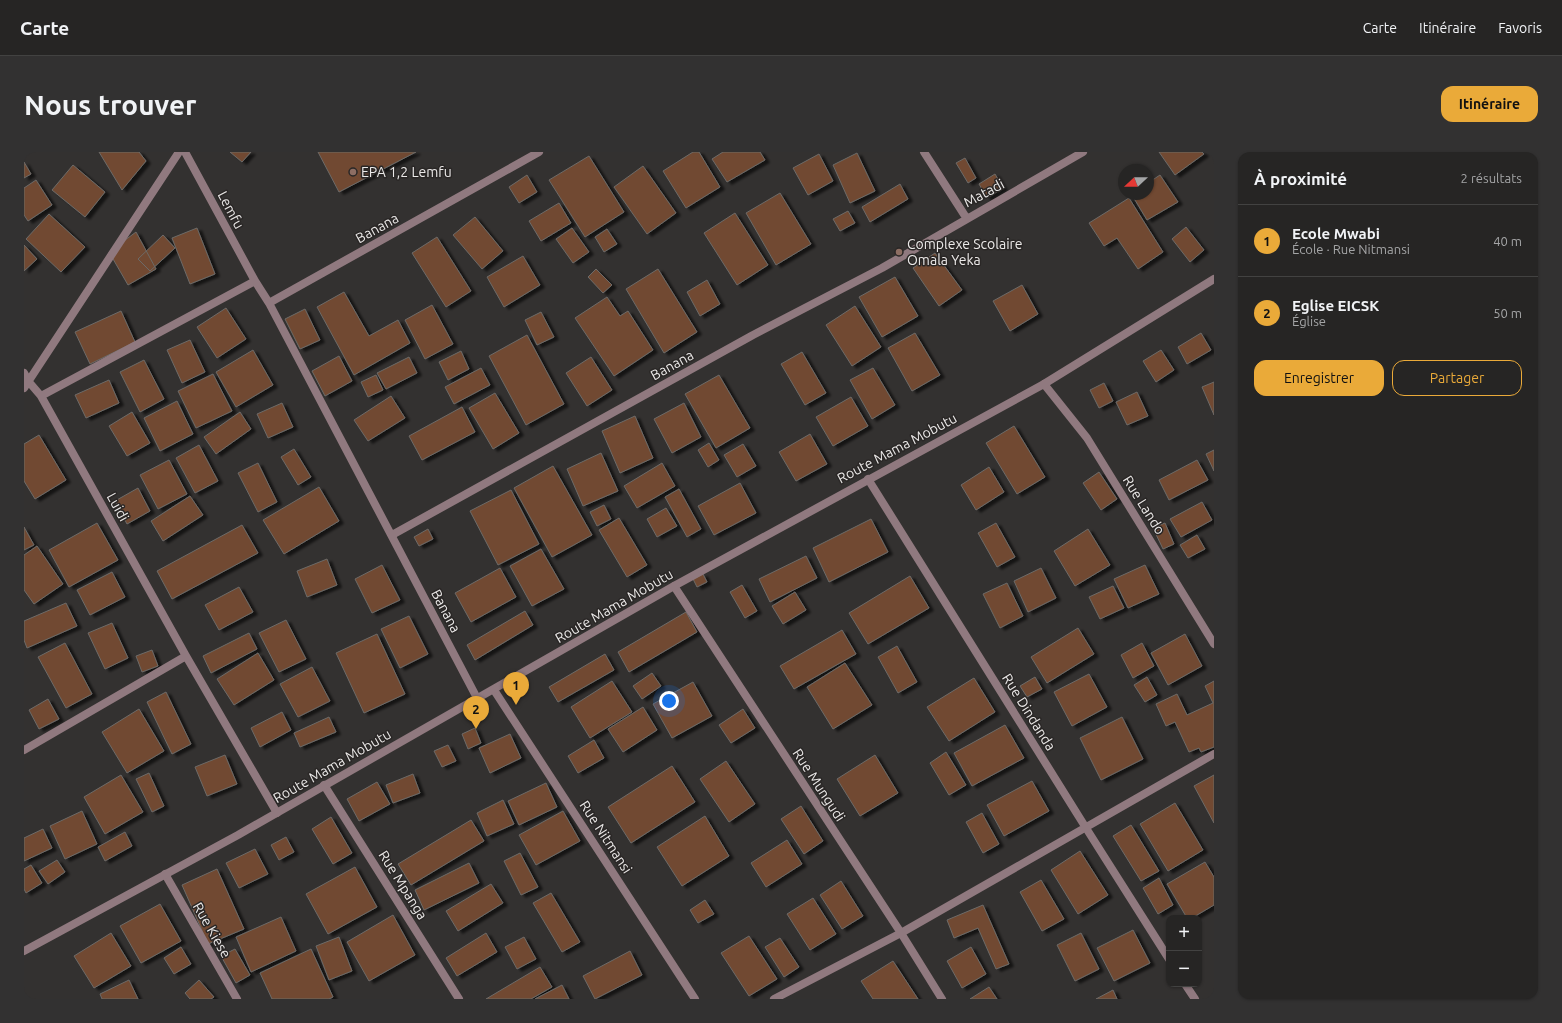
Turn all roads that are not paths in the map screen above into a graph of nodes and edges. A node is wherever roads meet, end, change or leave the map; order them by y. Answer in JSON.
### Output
{"nodes":[{"id":1,"x":179,"y":152,"type":"edge"},
{"id":2,"x":185,"y":152,"type":"edge"},
{"id":3,"x":539,"y":152,"type":"edge"},
{"id":4,"x":924,"y":152,"type":"edge"},
{"id":5,"x":1083,"y":152,"type":"edge"},
{"id":6,"x":967,"y":220,"type":"junction"},
{"id":7,"x":1214,"y":279,"type":"edge"},
{"id":8,"x":255,"y":281,"type":"junction"},
{"id":9,"x":269,"y":303,"type":"junction"},
{"id":10,"x":24,"y":373,"type":"edge"},
{"id":11,"x":1044,"y":384,"type":"junction"},
{"id":12,"x":27,"y":385,"type":"edge"},
{"id":13,"x":41,"y":396,"type":"junction"},
{"id":14,"x":868,"y":479,"type":"junction"},
{"id":15,"x":392,"y":535,"type":"junction"},
{"id":16,"x":674,"y":586,"type":"junction"},
{"id":17,"x":1214,"y":644,"type":"edge"},
{"id":18,"x":186,"y":656,"type":"junction"},
{"id":19,"x":494,"y":690,"type":"junction"},
{"id":20,"x":477,"y":698,"type":"junction"},
{"id":21,"x":24,"y":750,"type":"edge"},
{"id":22,"x":1214,"y":754,"type":"edge"},
{"id":23,"x":324,"y":785,"type":"junction"},
{"id":24,"x":277,"y":813,"type":"junction"},
{"id":25,"x":1086,"y":828,"type":"junction"},
{"id":26,"x":165,"y":874,"type":"junction"},
{"id":27,"x":900,"y":933,"type":"junction"},
{"id":28,"x":24,"y":951,"type":"edge"},
{"id":29,"x":1166,"y":954,"type":"edge"},
{"id":30,"x":1187,"y":987,"type":"edge"},
{"id":31,"x":236,"y":999,"type":"edge"},
{"id":32,"x":459,"y":999,"type":"edge"},
{"id":33,"x":695,"y":999,"type":"edge"},
{"id":34,"x":774,"y":999,"type":"edge"},
{"id":35,"x":942,"y":999,"type":"edge"},
{"id":36,"x":1195,"y":999,"type":"edge"}],
"edges":[{"from":1,"to":12,"type":"street"},
{"from":2,"to":8,"type":"street","name":"Lemfu"},
{"from":3,"to":9,"type":"street","name":"Banana"},
{"from":4,"to":6,"type":"street","name":"Matadi"},
{"from":5,"to":6,"type":"street","name":"Matadi"},
{"from":6,"to":15,"type":"street","name":"Banana"},
{"from":7,"to":11,"type":"street","name":"Route Mama Mobutu"},
{"from":8,"to":9,"type":"street","name":"Banana"},
{"from":8,"to":13,"type":"street"},
{"from":9,"to":15,"type":"street","name":"Banana"},
{"from":10,"to":12,"type":"street","name":"Luidi"},
{"from":11,"to":14,"type":"street","name":"Route Mama Mobutu"},
{"from":11,"to":17,"type":"street","name":"Rue Lando"},
{"from":12,"to":13,"type":"street","name":"Luidi"},
{"from":13,"to":18,"type":"street","name":"Luidi"},
{"from":14,"to":16,"type":"street","name":"Route Mama Mobutu"},
{"from":14,"to":25,"type":"street","name":"Rue Dindanda"},
{"from":15,"to":20,"type":"street","name":"Banana"},
{"from":16,"to":19,"type":"street","name":"Route Mama Mobutu"},
{"from":16,"to":27,"type":"street","name":"Rue Mungudi"},
{"from":18,"to":21,"type":"street"},
{"from":18,"to":24,"type":"street","name":"Luidi"},
{"from":19,"to":20,"type":"street","name":"Route Mama Mobutu"},
{"from":19,"to":33,"type":"street","name":"Rue Nitmansi"},
{"from":20,"to":23,"type":"street","name":"Route Mama Mobutu"},
{"from":22,"to":25,"type":"street"},
{"from":23,"to":24,"type":"street","name":"Route Mama Mobutu"},
{"from":23,"to":32,"type":"street","name":"Rue Mpanga"},
{"from":24,"to":26,"type":"street","name":"Route Mama Mobutu"},
{"from":25,"to":27,"type":"street"},
{"from":25,"to":29,"type":"street","name":"Rue Dindanda"},
{"from":26,"to":28,"type":"street","name":"Route Mama Mobutu"},
{"from":26,"to":31,"type":"street","name":"Rue Kiese"},
{"from":27,"to":34,"type":"street"},
{"from":27,"to":35,"type":"street","name":"Rue Mungudi"},
{"from":30,"to":36,"type":"street"}]}
